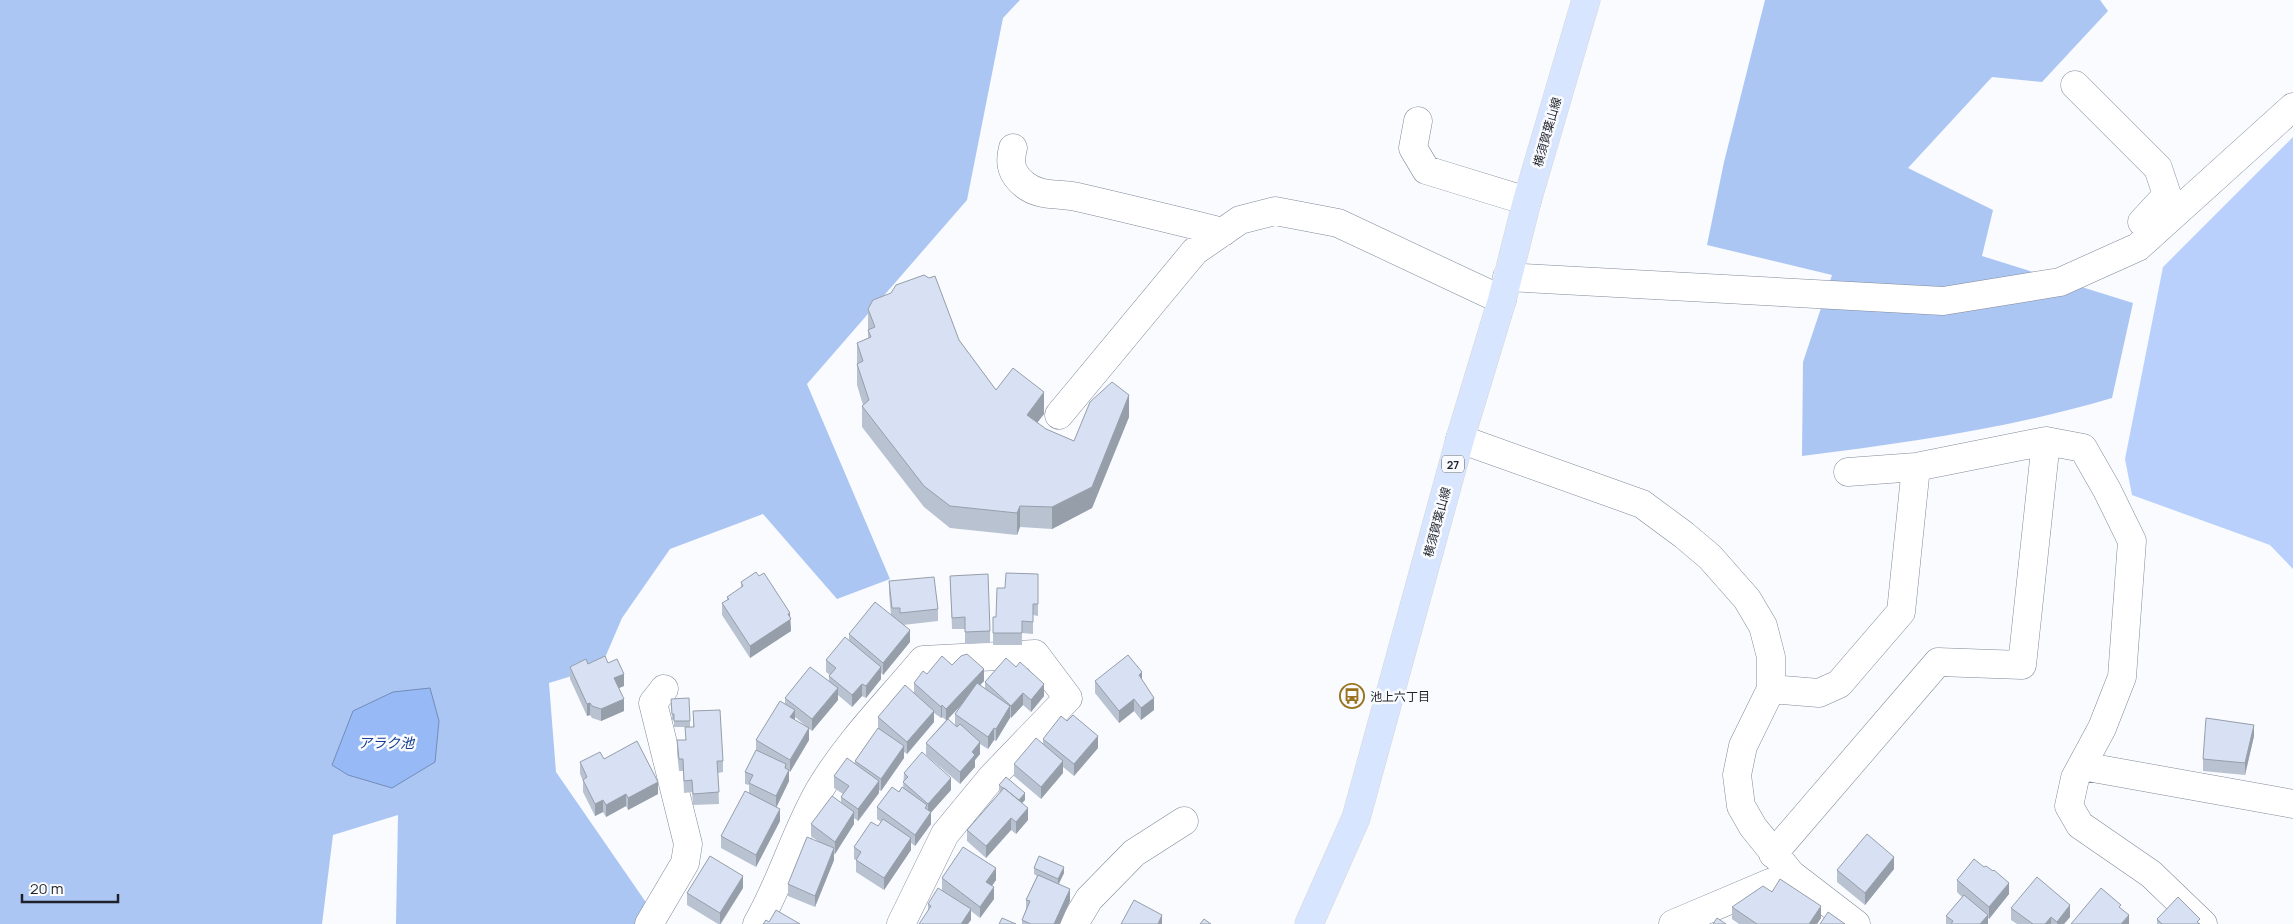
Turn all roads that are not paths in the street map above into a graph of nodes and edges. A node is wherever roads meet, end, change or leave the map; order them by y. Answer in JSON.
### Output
{"nodes":[{"id":1,"x":1586,"y":0,"type":"edge"},
{"id":2,"x":2075,"y":84,"type":"dead end"},
{"id":3,"x":2293,"y":107,"type":"edge"},
{"id":4,"x":1418,"y":121,"type":"dead end"},
{"id":5,"x":1013,"y":148,"type":"dead end"},
{"id":6,"x":1527,"y":201,"type":"junction"},
{"id":7,"x":1222,"y":232,"type":"junction"},
{"id":8,"x":2138,"y":247,"type":"junction"},
{"id":9,"x":1504,"y":288,"type":"junction"},
{"id":10,"x":1059,"y":415,"type":"dead end"},
{"id":11,"x":1460,"y":439,"type":"junction"},
{"id":12,"x":2046,"y":441,"type":"junction"},
{"id":13,"x":1916,"y":467,"type":"junction"},
{"id":14,"x":1848,"y":472,"type":"dead end"},
{"id":15,"x":1771,"y":688,"type":"junction"},
{"id":16,"x":664,"y":689,"type":"dead end"},
{"id":17,"x":2082,"y":766,"type":"junction"},
{"id":18,"x":2293,"y":804,"type":"edge"},
{"id":19,"x":1184,"y":821,"type":"dead end"},
{"id":20,"x":1782,"y":864,"type":"junction"},
{"id":21,"x":1313,"y":923,"type":"edge"},
{"id":22,"x":649,"y":924,"type":"edge"},
{"id":23,"x":757,"y":924,"type":"edge"},
{"id":24,"x":901,"y":924,"type":"edge"},
{"id":25,"x":1074,"y":924,"type":"edge"},
{"id":26,"x":1673,"y":924,"type":"edge"},
{"id":27,"x":1856,"y":924,"type":"edge"},
{"id":28,"x":2203,"y":924,"type":"edge"}],
"edges":[{"from":1,"to":6,"type":"main road","name":"横須賀葉山線","number":"27"},
{"from":2,"to":8,"type":"street"},
{"from":3,"to":8,"type":"street"},
{"from":4,"to":6,"type":"street"},
{"from":5,"to":7,"type":"street"},
{"from":6,"to":9,"type":"main road","name":"横須賀葉山線","number":"27"},
{"from":7,"to":9,"type":"street"},
{"from":7,"to":10,"type":"street"},
{"from":8,"to":9,"type":"street"},
{"from":9,"to":11,"type":"main road","name":"横須賀葉山線","number":"27"},
{"from":11,"to":15,"type":"street"},
{"from":11,"to":21,"type":"main road","name":"横須賀葉山線","number":"27"},
{"from":12,"to":13,"type":"street"},
{"from":12,"to":17,"type":"street"},
{"from":12,"to":20,"type":"street"},
{"from":13,"to":14,"type":"street"},
{"from":13,"to":15,"type":"street"},
{"from":15,"to":20,"type":"street"},
{"from":16,"to":22,"type":"street"},
{"from":17,"to":18,"type":"street"},
{"from":17,"to":28,"type":"street"},
{"from":19,"to":25,"type":"street"},
{"from":20,"to":26,"type":"street"},
{"from":20,"to":27,"type":"street"},
{"from":23,"to":24,"type":"street"}]}
